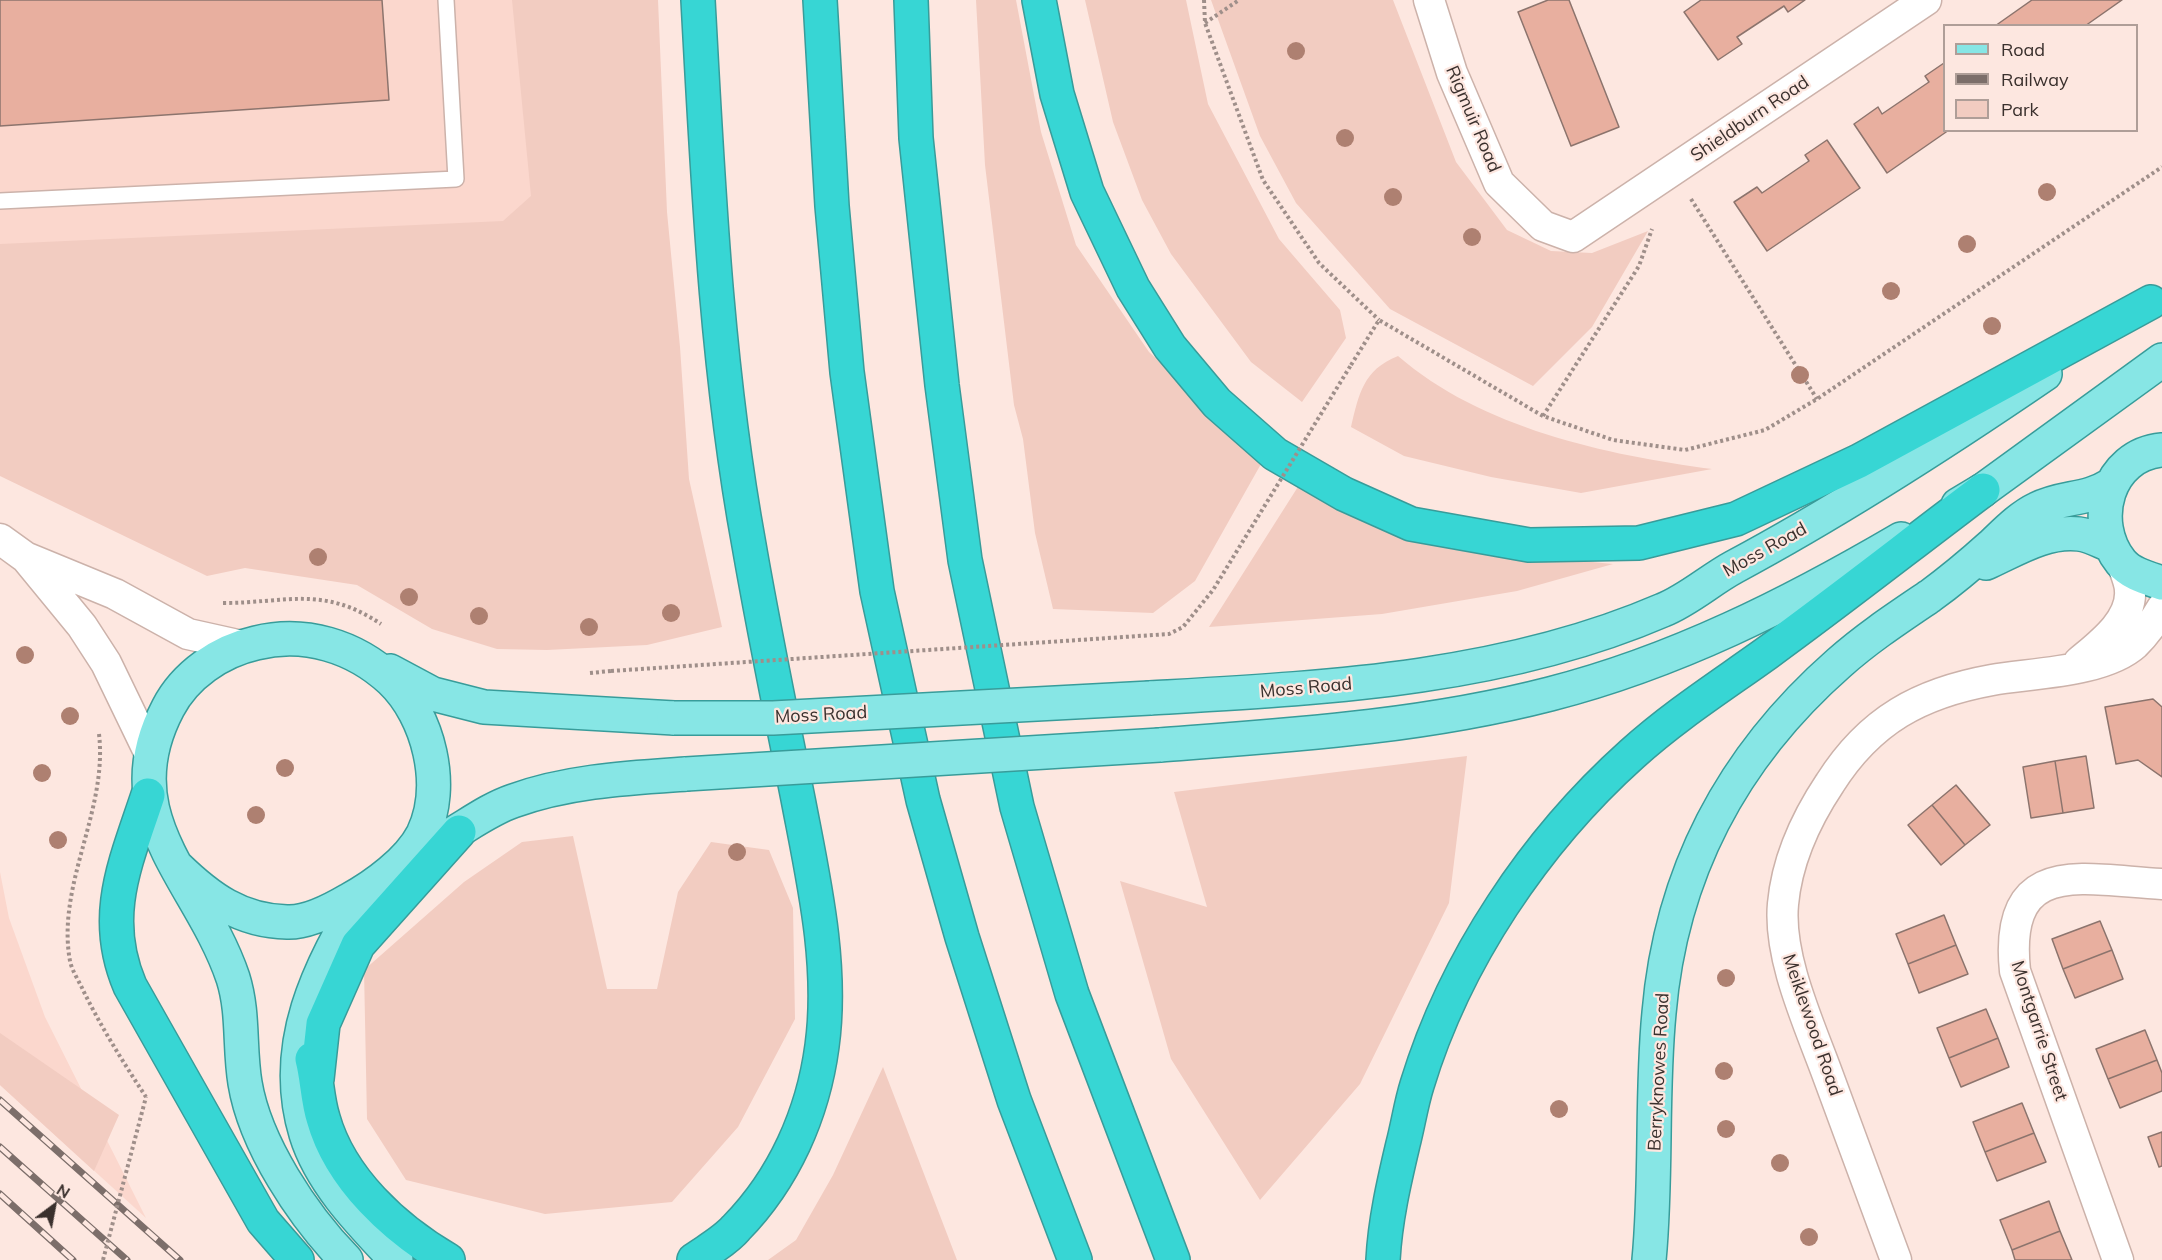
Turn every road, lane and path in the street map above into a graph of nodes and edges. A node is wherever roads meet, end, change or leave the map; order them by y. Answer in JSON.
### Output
{"nodes":[{"id":1,"x":446,"y":0,"type":"edge"},
{"id":2,"x":698,"y":0,"type":"edge"},
{"id":3,"x":820,"y":0,"type":"edge"},
{"id":4,"x":910,"y":0,"type":"edge"},
{"id":5,"x":1039,"y":0,"type":"edge"},
{"id":6,"x":1204,"y":0,"type":"edge"},
{"id":7,"x":1239,"y":0,"type":"edge"},
{"id":8,"x":1429,"y":0,"type":"edge"},
{"id":9,"x":1926,"y":0,"type":"edge"},
{"id":10,"x":1205,"y":23,"type":"junction"},
{"id":11,"x":2162,"y":167,"type":"edge"},
{"id":12,"x":1674,"y":171,"type":"junction"},
{"id":13,"x":0,"y":201,"type":"edge"},
{"id":14,"x":1654,"y":224,"type":"dead end"},
{"id":15,"x":1573,"y":237,"type":"joint"},
{"id":16,"x":2156,"y":298,"type":"edge"},
{"id":17,"x":1379,"y":320,"type":"junction"},
{"id":18,"x":2162,"y":360,"type":"edge"},
{"id":19,"x":1817,"y":399,"type":"junction"},
{"id":20,"x":1543,"y":416,"type":"junction"},
{"id":21,"x":2161,"y":450,"type":"edge"},
{"id":22,"x":2111,"y":485,"type":"junction"},
{"id":23,"x":1983,"y":490,"type":"junction"},
{"id":24,"x":0,"y":539,"type":"edge"},
{"id":25,"x":2116,"y":554,"type":"junction"},
{"id":26,"x":25,"y":557,"type":"junction"},
{"id":27,"x":1955,"y":578,"type":"junction"},
{"id":28,"x":2162,"y":583,"type":"edge"},
{"id":29,"x":2162,"y":608,"type":"edge"},
{"id":30,"x":242,"y":646,"type":"junction"},
{"id":31,"x":359,"y":656,"type":"junction"},
{"id":32,"x":2073,"y":668,"type":"junction"},
{"id":33,"x":611,"y":671,"type":"dead end"},
{"id":34,"x":150,"y":754,"type":"junction"},
{"id":35,"x":148,"y":795,"type":"junction"},
{"id":36,"x":459,"y":832,"type":"junction"},
{"id":37,"x":402,"y":860,"type":"junction"},
{"id":38,"x":177,"y":867,"type":"junction"},
{"id":39,"x":2162,"y":884,"type":"edge"},
{"id":40,"x":365,"y":892,"type":"junction"},
{"id":41,"x":303,"y":1022,"type":"junction"},
{"id":42,"x":317,"y":1079,"type":"junction"},
{"id":43,"x":146,"y":1097,"type":"dead end"},
{"id":44,"x":103,"y":1260,"type":"edge"},
{"id":45,"x":297,"y":1260,"type":"edge"},
{"id":46,"x":346,"y":1260,"type":"edge"},
{"id":47,"x":396,"y":1260,"type":"edge"},
{"id":48,"x":448,"y":1260,"type":"edge"},
{"id":49,"x":694,"y":1260,"type":"edge"},
{"id":50,"x":1075,"y":1260,"type":"edge"},
{"id":51,"x":1173,"y":1260,"type":"edge"},
{"id":52,"x":1383,"y":1260,"type":"edge"},
{"id":53,"x":1649,"y":1260,"type":"edge"},
{"id":54,"x":1896,"y":1260,"type":"edge"},
{"id":55,"x":2118,"y":1260,"type":"edge"}],
"edges":[{"from":1,"to":13,"type":"lane"},
{"from":2,"to":49,"type":"highway"},
{"from":3,"to":50,"type":"highway"},
{"from":4,"to":51,"type":"highway"},
{"from":5,"to":16,"type":"highway"},
{"from":6,"to":10,"type":"path"},
{"from":7,"to":10,"type":"path"},
{"from":8,"to":15,"type":"street","name":"Rigmuir Road"},
{"from":9,"to":12,"type":"street","name":"Shieldburn Road"},
{"from":10,"to":17,"type":"path"},
{"from":11,"to":19,"type":"path"},
{"from":12,"to":15,"type":"street","name":"Shieldburn Road"},
{"from":12,"to":19,"type":"path"},
{"from":14,"to":20,"type":"path"},
{"from":16,"to":31,"type":"main road","name":"Moss Road","bridge":true},
{"from":17,"to":20,"type":"path"},
{"from":17,"to":33,"type":"path","bridge":true},
{"from":18,"to":23,"type":"main road"},
{"from":19,"to":20,"type":"path"},
{"from":21,"to":22,"type":"main road"},
{"from":22,"to":25,"type":"main road"},
{"from":22,"to":27,"type":"main road"},
{"from":23,"to":36,"type":"main road","bridge":true},
{"from":23,"to":52,"type":"highway"},
{"from":24,"to":26,"type":"street"},
{"from":25,"to":27,"type":"main road"},
{"from":25,"to":28,"type":"main road"},
{"from":25,"to":32,"type":"street"},
{"from":26,"to":30,"type":"street"},
{"from":26,"to":34,"type":"street"},
{"from":27,"to":53,"type":"main road","name":"Berryknowes Road"},
{"from":29,"to":32,"type":"street","name":"Meiklewood Road"},
{"from":30,"to":31,"type":"main road"},
{"from":30,"to":34,"type":"main road"},
{"from":31,"to":37,"type":"main road"},
{"from":32,"to":54,"type":"street","name":"Meiklewood Road"},
{"from":34,"to":35,"type":"main road"},
{"from":35,"to":38,"type":"main road"},
{"from":35,"to":45,"type":"highway"},
{"from":36,"to":37,"type":"main road"},
{"from":36,"to":42,"type":"highway"},
{"from":37,"to":40,"type":"main road"},
{"from":38,"to":40,"type":"main road"},
{"from":38,"to":46,"type":"main road"},
{"from":39,"to":55,"type":"street","name":"Montgarrie Street"},
{"from":40,"to":41,"type":"main road"},
{"from":41,"to":42,"type":"highway"},
{"from":41,"to":47,"type":"main road"},
{"from":42,"to":48,"type":"highway"},
{"from":43,"to":44,"type":"path","bridge":true}]}
